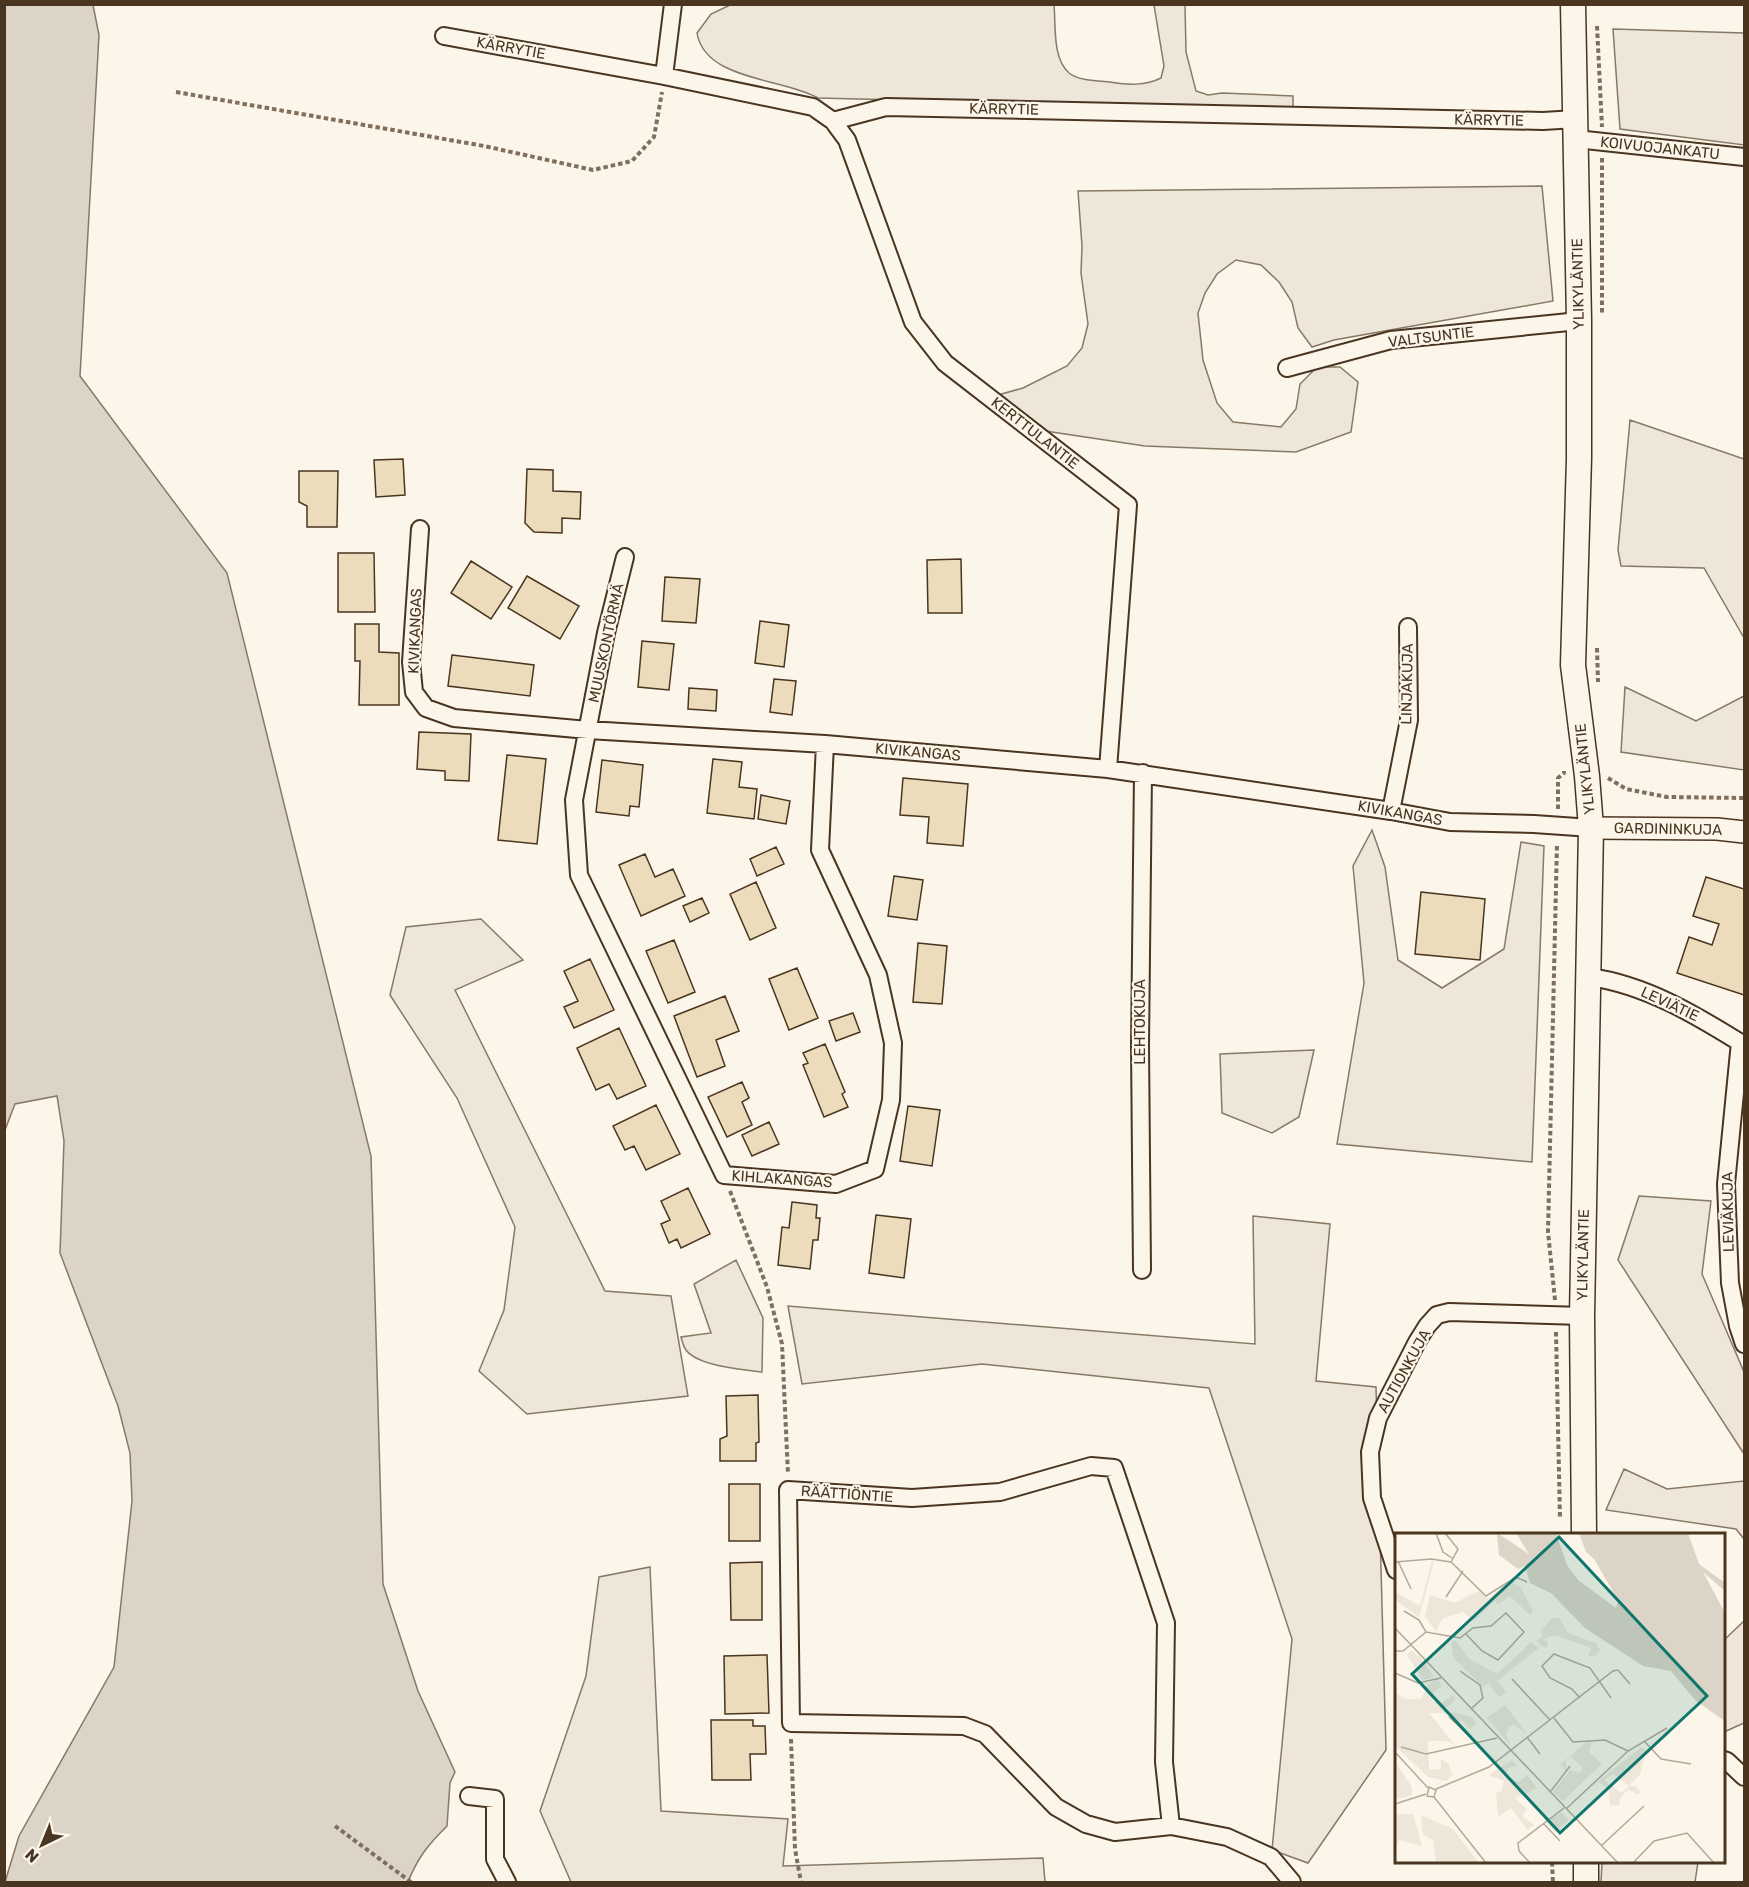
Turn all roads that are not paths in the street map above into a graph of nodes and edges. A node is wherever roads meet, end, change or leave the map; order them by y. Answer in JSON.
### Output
{"nodes":[{"id":1,"x":673,"y":4,"type":"edge"},
{"id":2,"x":1574,"y":4,"type":"edge"},
{"id":3,"x":444,"y":36,"type":"dead end"},
{"id":4,"x":664,"y":76,"type":"junction"},
{"id":5,"x":833,"y":121,"type":"junction"},
{"id":6,"x":1576,"y":129,"type":"junction"},
{"id":7,"x":1744,"y":157,"type":"edge"},
{"id":8,"x":1579,"y":321,"type":"junction"},
{"id":9,"x":1287,"y":368,"type":"dead end"},
{"id":10,"x":420,"y":529,"type":"dead end"},
{"id":11,"x":625,"y":557,"type":"dead end"},
{"id":12,"x":1408,"y":627,"type":"dead end"},
{"id":13,"x":588,"y":730,"type":"junction"},
{"id":14,"x":825,"y":744,"type":"junction"},
{"id":15,"x":1108,"y":769,"type":"junction"},
{"id":16,"x":1143,"y":773,"type":"junction"},
{"id":17,"x":1391,"y":811,"type":"junction"},
{"id":18,"x":1592,"y":828,"type":"junction"},
{"id":19,"x":1744,"y":832,"type":"edge"},
{"id":20,"x":1590,"y":977,"type":"junction"},
{"id":21,"x":1742,"y":1044,"type":"edge"},
{"id":22,"x":1142,"y":1270,"type":"dead end"},
{"id":23,"x":1582,"y":1316,"type":"junction"},
{"id":24,"x":1744,"y":1344,"type":"edge"},
{"id":25,"x":1584,"y":1533,"type":"edge"},
{"id":26,"x":1395,"y":1567,"type":"edge"},
{"id":27,"x":1725,"y":1760,"type":"edge"},
{"id":28,"x":1744,"y":1777,"type":"edge"},
{"id":29,"x":469,"y":1796,"type":"dead end"},
{"id":30,"x":1171,"y":1826,"type":"junction"},
{"id":31,"x":1586,"y":1863,"type":"edge"},
{"id":32,"x":507,"y":1882,"type":"edge"},
{"id":33,"x":1292,"y":1882,"type":"edge"},
{"id":34,"x":1586,"y":1882,"type":"edge"}],
"edges":[{"from":1,"to":4,"type":"street"},
{"from":2,"to":6,"type":"main road","name":"YLIKYLÄNTIE"},
{"from":3,"to":4,"type":"street","name":"KÄRRYTIE"},
{"from":4,"to":5,"type":"street","name":"KÄRRYTIE"},
{"from":5,"to":6,"type":"street","name":"KÄRRYTIE"},
{"from":5,"to":15,"type":"street","name":"KERTTULANTIE"},
{"from":6,"to":7,"type":"street","name":"KOIVUOJANKATU"},
{"from":6,"to":8,"type":"main road","name":"YLIKYLÄNTIE"},
{"from":8,"to":9,"type":"street","name":"VALTSUNTIE"},
{"from":8,"to":18,"type":"main road","name":"YLIKYLÄNTIE"},
{"from":10,"to":13,"type":"street","name":"KIVIKANGAS"},
{"from":11,"to":13,"type":"street","name":"MUUSKONTÖRMÄ"},
{"from":12,"to":17,"type":"street","name":"LINJAKUJA"},
{"from":13,"to":14,"type":"street","name":"KIVIKANGAS"},
{"from":13,"to":14,"type":"street","name":"KIHLAKANGAS"},
{"from":14,"to":15,"type":"street","name":"KIVIKANGAS"},
{"from":15,"to":16,"type":"street","name":"KIVIKANGAS"},
{"from":16,"to":17,"type":"street","name":"KIVIKANGAS"},
{"from":16,"to":22,"type":"street","name":"LEHTOKUJA"},
{"from":17,"to":18,"type":"street","name":"KIVIKANGAS"},
{"from":18,"to":19,"type":"street","name":"GARDININKUJA"},
{"from":18,"to":20,"type":"main road","name":"YLIKYLÄNTIE"},
{"from":20,"to":21,"type":"street","name":"LEVIÄTIE"},
{"from":20,"to":23,"type":"main road","name":"YLIKYLÄNTIE"},
{"from":21,"to":24,"type":"street","name":"LEVIÄKUJA"},
{"from":23,"to":25,"type":"main road","name":"YLIKYLÄNTIE"},
{"from":23,"to":26,"type":"street","name":"AUTIONKUJA"},
{"from":27,"to":28,"type":"street"},
{"from":29,"to":32,"type":"street"},
{"from":30,"to":30,"type":"street","name":"RÄÄTTIÖNTIE"},
{"from":30,"to":33,"type":"street"},
{"from":31,"to":34,"type":"main road"}]}
